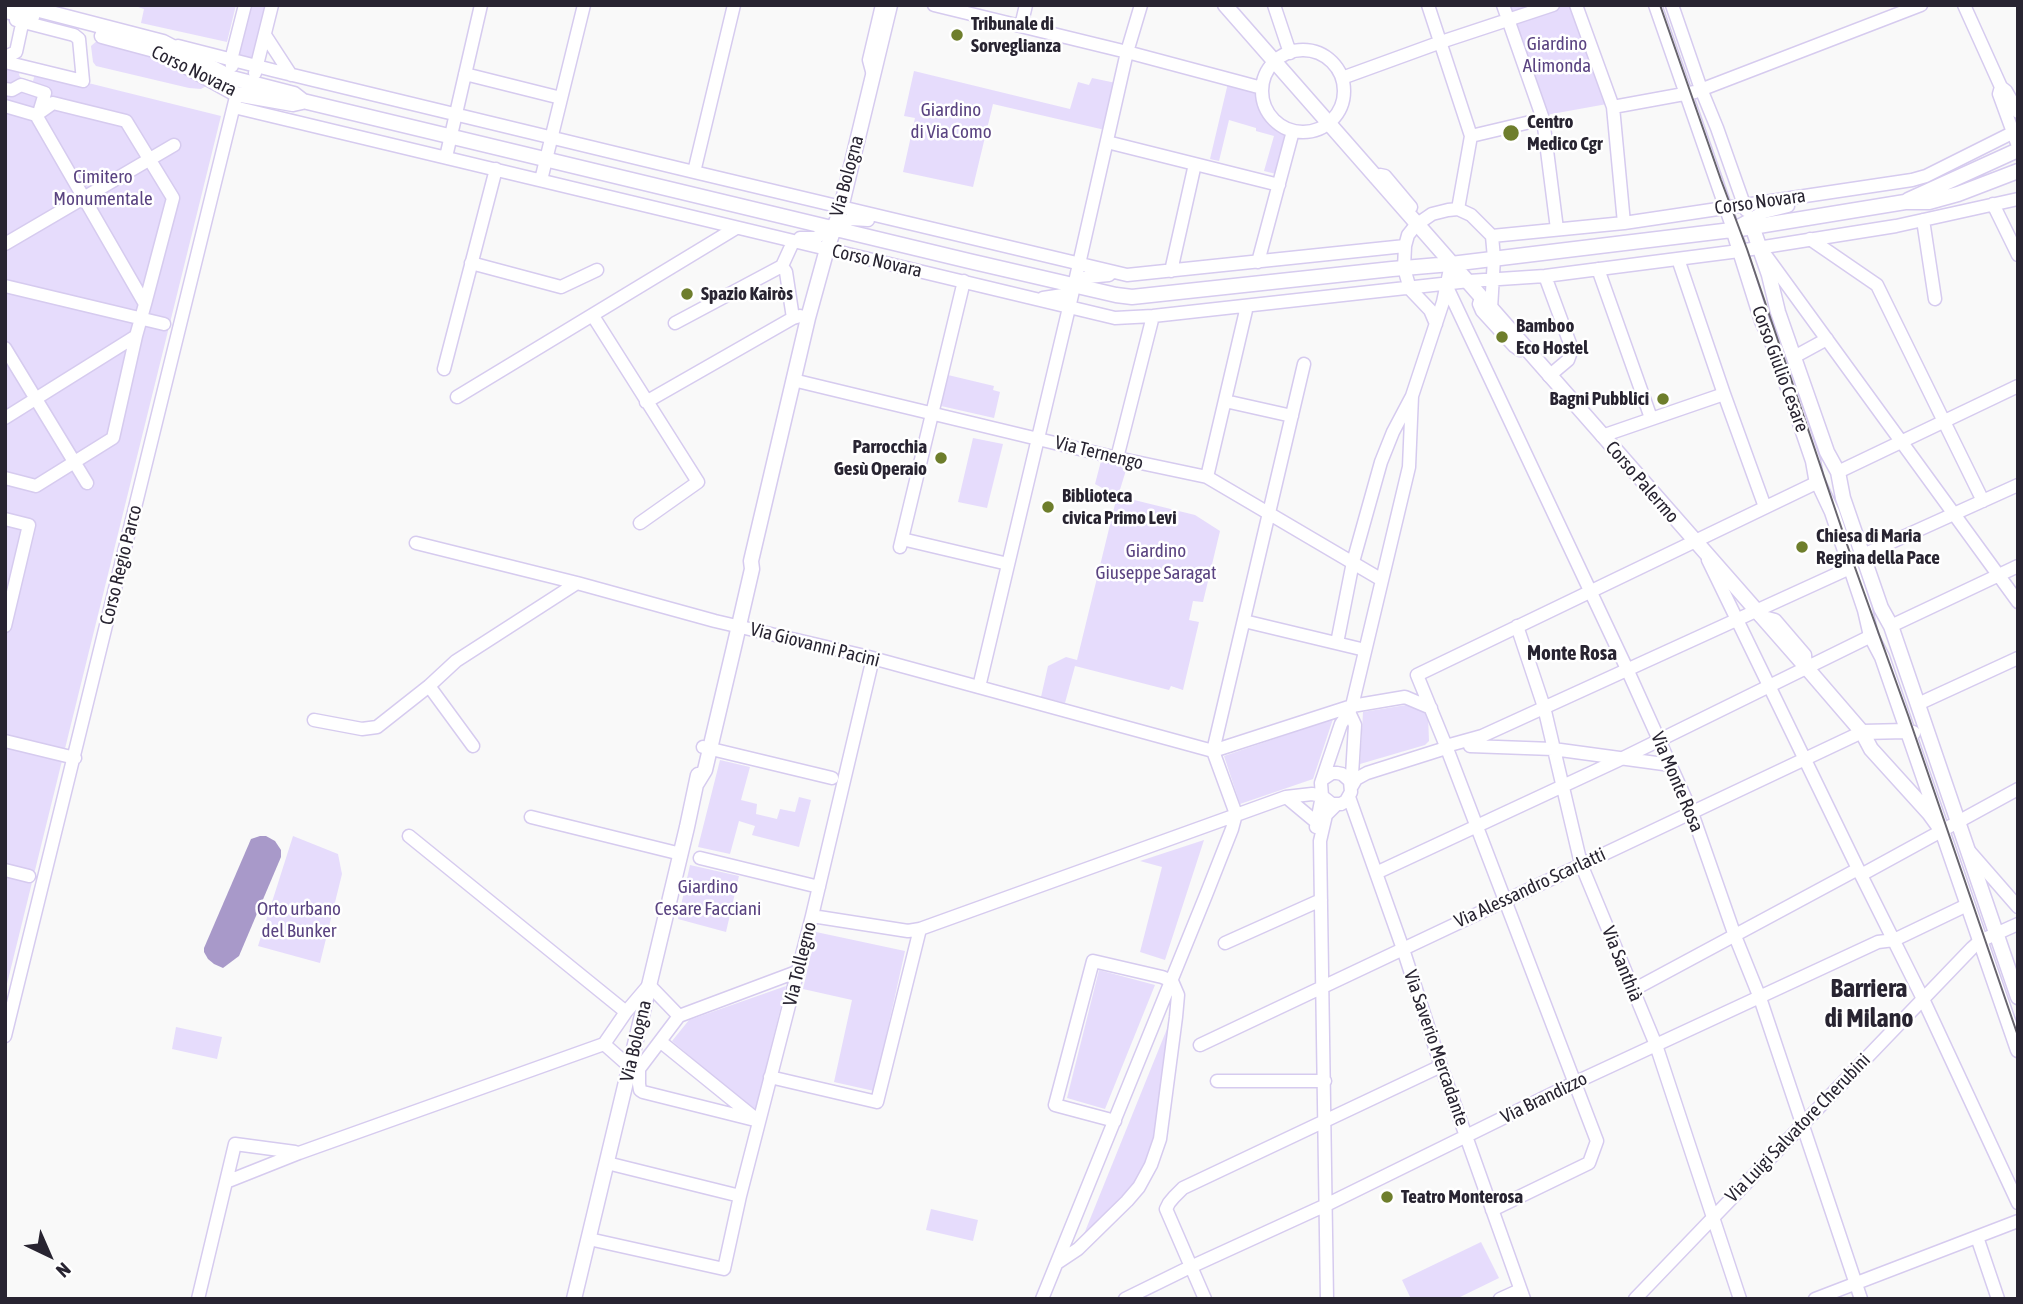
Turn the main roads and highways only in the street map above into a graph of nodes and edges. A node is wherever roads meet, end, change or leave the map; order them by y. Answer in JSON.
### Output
{"nodes":[{"id":1,"x":890,"y":5,"type":"edge"},
{"id":2,"x":1225,"y":5,"type":"edge"},
{"id":3,"x":5,"y":11,"type":"edge"},
{"id":4,"x":22,"y":14,"type":"edge"},
{"id":5,"x":68,"y":16,"type":"edge"},
{"id":6,"x":303,"y":101,"type":"junction"},
{"id":7,"x":2018,"y":148,"type":"edge"},
{"id":8,"x":2018,"y":171,"type":"edge"},
{"id":9,"x":1905,"y":202,"type":"junction"},
{"id":10,"x":1751,"y":223,"type":"junction"},
{"id":11,"x":834,"y":229,"type":"junction"},
{"id":12,"x":1733,"y":229,"type":"junction"},
{"id":13,"x":1451,"y":264,"type":"junction"},
{"id":14,"x":1906,"y":731,"type":"junction"},
{"id":15,"x":1862,"y":732,"type":"junction"},
{"id":16,"x":1927,"y":733,"type":"junction"},
{"id":17,"x":1942,"y":831,"type":"junction"},
{"id":18,"x":2018,"y":997,"type":"edge"},
{"id":19,"x":2018,"y":1050,"type":"edge"},
{"id":20,"x":574,"y":1299,"type":"edge"}],
"edges":[{"from":1,"to":11,"type":"main road","name":"Via Bologna"},
{"from":2,"to":13,"type":"main road","name":"Corso Palermo"},
{"from":3,"to":4,"type":"main road","name":"Corso Novara"},
{"from":4,"to":5,"type":"main road","name":"Corso Novara"},
{"from":5,"to":6,"type":"main road","name":"Corso Novara"},
{"from":5,"to":6,"type":"main road","name":"Corso Novara"},
{"from":6,"to":11,"type":"main road","name":"Corso Novara"},
{"from":7,"to":9,"type":"main road","name":"Corso Novara"},
{"from":8,"to":9,"type":"main road","name":"Corso Novara"},
{"from":9,"to":10,"type":"main road","name":"Corso Novara"},
{"from":10,"to":12,"type":"main road","name":"Corso Novara"},
{"from":10,"to":16,"type":"main road","name":"Corso Giulio Cesare"},
{"from":11,"to":13,"type":"main road","name":"Corso Novara"},
{"from":11,"to":20,"type":"main road","name":"Via Bologna"},
{"from":12,"to":13,"type":"main road","name":"Corso Novara"},
{"from":12,"to":14,"type":"main road","name":"Corso Giulio Cesare"},
{"from":13,"to":15,"type":"main road","name":"Corso Palermo"},
{"from":14,"to":15,"type":"main road"},
{"from":14,"to":16,"type":"main road"},
{"from":14,"to":17,"type":"main road","name":"Corso Giulio Cesare"},
{"from":15,"to":17,"type":"main road","name":"Corso Palermo"},
{"from":16,"to":18,"type":"main road","name":"Corso Giulio Cesare"},
{"from":17,"to":19,"type":"main road","name":"Corso Giulio Cesare"}]}
